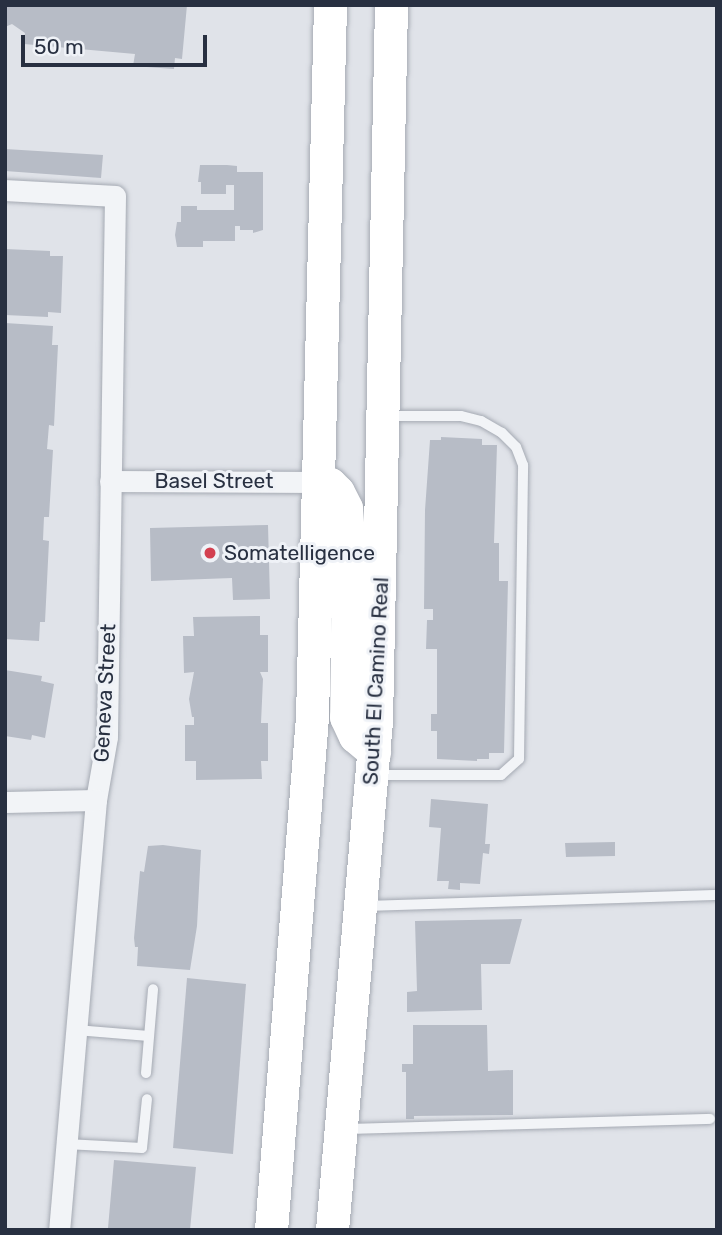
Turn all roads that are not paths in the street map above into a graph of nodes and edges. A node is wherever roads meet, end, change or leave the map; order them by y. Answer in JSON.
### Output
{"nodes":[{"id":1,"x":330,"y":5,"type":"edge"},
{"id":2,"x":391,"y":5,"type":"edge"},
{"id":3,"x":5,"y":190,"type":"edge"},
{"id":4,"x":384,"y":416,"type":"junction"},
{"id":5,"x":110,"y":481,"type":"junction"},
{"id":6,"x":318,"y":482,"type":"junction"},
{"id":7,"x":373,"y":764,"type":"junction"},
{"id":8,"x":96,"y":800,"type":"junction"},
{"id":9,"x":5,"y":802,"type":"edge"},
{"id":10,"x":717,"y":895,"type":"edge"},
{"id":11,"x":361,"y":906,"type":"junction"},
{"id":12,"x":153,"y":989,"type":"dead end"},
{"id":13,"x":76,"y":1030,"type":"junction"},
{"id":14,"x":149,"y":1035,"type":"junction"},
{"id":15,"x":146,"y":1073,"type":"dead end"},
{"id":16,"x":147,"y":1099,"type":"dead end"},
{"id":17,"x":710,"y":1119,"type":"dead end"},
{"id":18,"x":341,"y":1129,"type":"junction"},
{"id":19,"x":66,"y":1143,"type":"junction"},
{"id":20,"x":59,"y":1230,"type":"edge"},
{"id":21,"x":271,"y":1230,"type":"edge"},
{"id":22,"x":332,"y":1230,"type":"edge"}],
"edges":[{"from":1,"to":6,"type":"main road"},
{"from":2,"to":4,"type":"main road","name":"South El Camino Real"},
{"from":3,"to":5,"type":"street","name":"Geneva Street"},
{"from":4,"to":7,"type":"main road","name":"South El Camino Real"},
{"from":4,"to":7,"type":"lane"},
{"from":5,"to":6,"type":"street","name":"Basel Street"},
{"from":5,"to":8,"type":"street","name":"Geneva Street"},
{"from":6,"to":7,"type":"main road"},
{"from":6,"to":21,"type":"main road"},
{"from":7,"to":11,"type":"main road","name":"South El Camino Real"},
{"from":8,"to":9,"type":"street"},
{"from":8,"to":13,"type":"street","name":"Geneva Street"},
{"from":10,"to":11,"type":"lane"},
{"from":11,"to":18,"type":"main road","name":"South El Camino Real"},
{"from":12,"to":14,"type":"lane"},
{"from":13,"to":14,"type":"lane"},
{"from":13,"to":19,"type":"street","name":"Geneva Street"},
{"from":14,"to":15,"type":"lane"},
{"from":16,"to":19,"type":"lane"},
{"from":17,"to":18,"type":"lane"},
{"from":18,"to":22,"type":"main road","name":"South El Camino Real"},
{"from":19,"to":20,"type":"street","name":"Geneva Street"}]}
